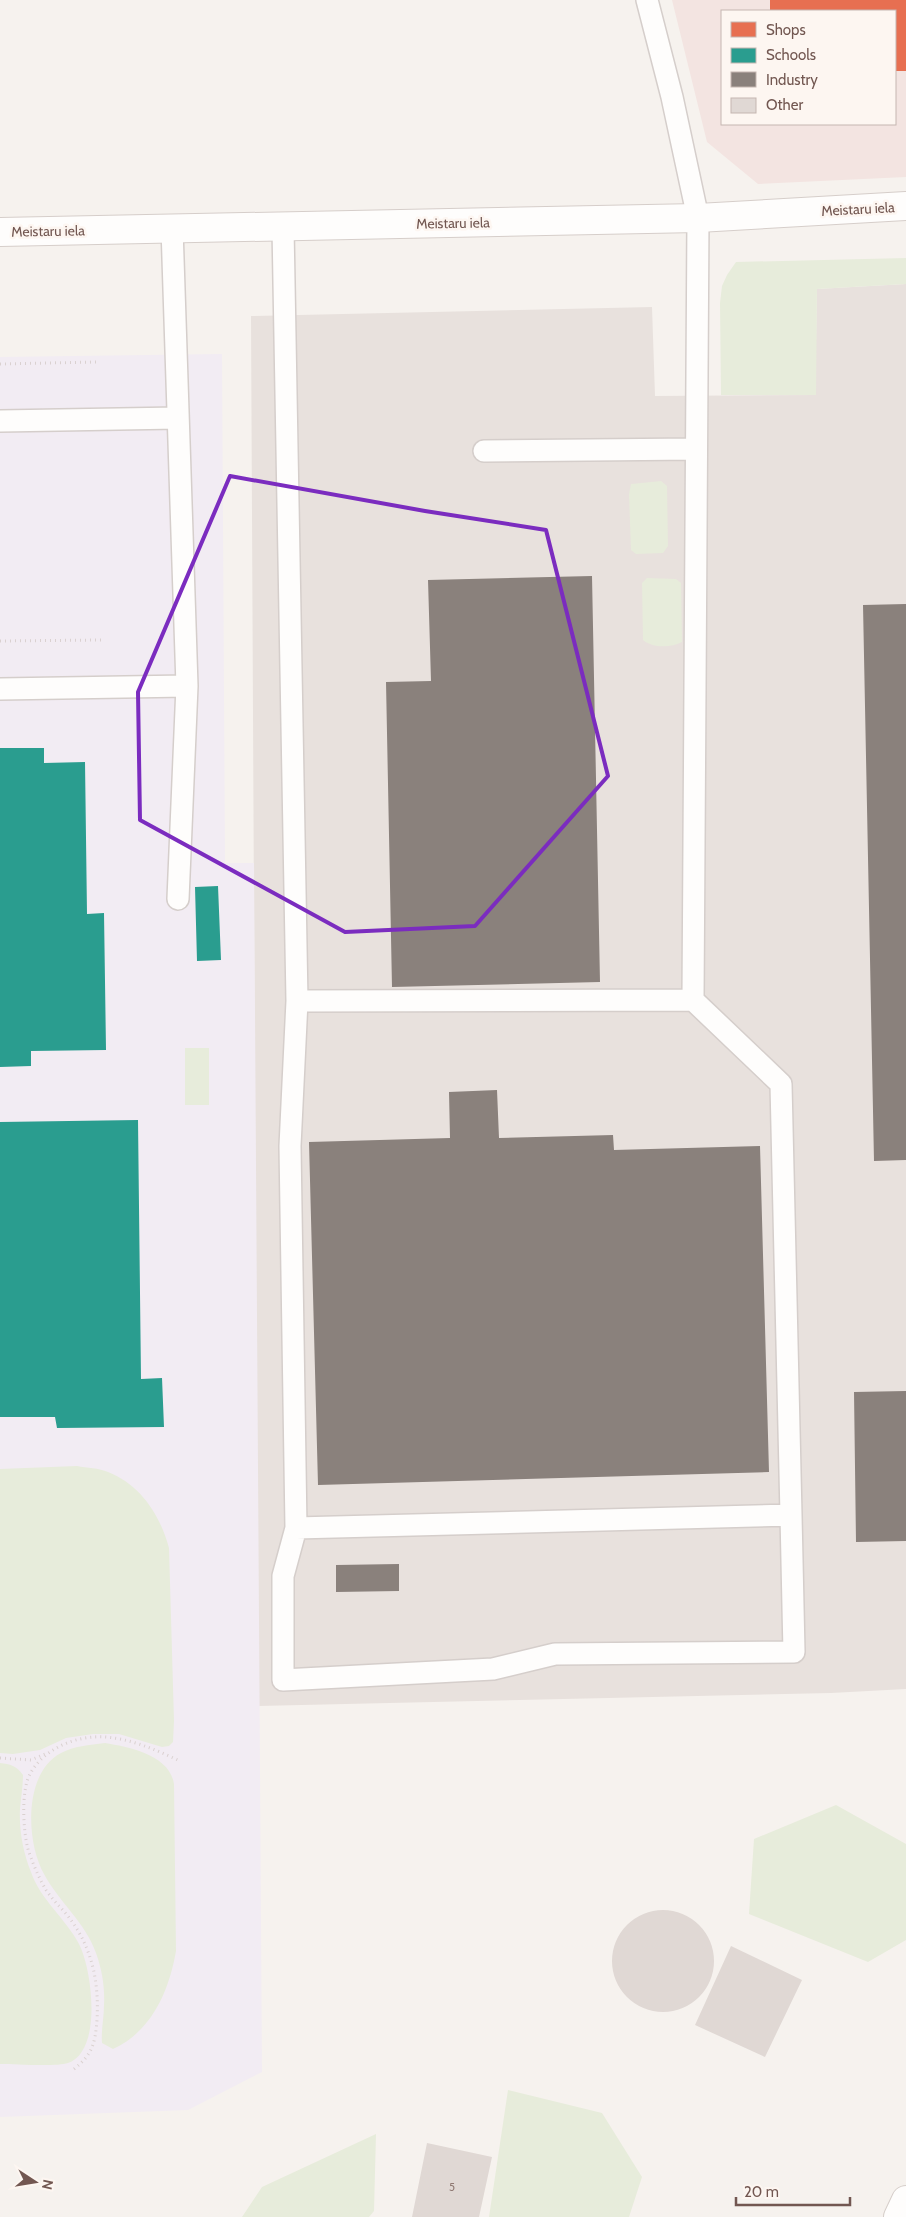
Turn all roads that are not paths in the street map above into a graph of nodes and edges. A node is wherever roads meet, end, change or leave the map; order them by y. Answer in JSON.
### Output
{"nodes":[{"id":1,"x":647,"y":0,"type":"edge"},
{"id":2,"x":906,"y":206,"type":"edge"},
{"id":3,"x":698,"y":218,"type":"junction"},
{"id":4,"x":283,"y":227,"type":"junction"},
{"id":5,"x":172,"y":228,"type":"junction"},
{"id":6,"x":0,"y":232,"type":"edge"},
{"id":7,"x":178,"y":418,"type":"junction"},
{"id":8,"x":0,"y":421,"type":"edge"},
{"id":9,"x":696,"y":449,"type":"junction"},
{"id":10,"x":484,"y":451,"type":"dead end"},
{"id":11,"x":187,"y":686,"type":"junction"},
{"id":12,"x":0,"y":689,"type":"edge"},
{"id":13,"x":178,"y":899,"type":"dead end"},
{"id":14,"x":693,"y":1000,"type":"junction"},
{"id":15,"x":297,"y":1001,"type":"junction"},
{"id":16,"x":791,"y":1515,"type":"junction"},
{"id":17,"x":296,"y":1528,"type":"junction"},
{"id":18,"x":906,"y":2200,"type":"edge"},
{"id":19,"x":898,"y":2217,"type":"edge"}],
"edges":[{"from":1,"to":3,"type":"lane"},
{"from":2,"to":3,"type":"street","name":"Meistaru iela"},
{"from":3,"to":4,"type":"street","name":"Meistaru iela"},
{"from":3,"to":9,"type":"lane"},
{"from":4,"to":5,"type":"street","name":"Meistaru iela"},
{"from":4,"to":15,"type":"lane"},
{"from":5,"to":6,"type":"street","name":"Meistaru iela"},
{"from":5,"to":7,"type":"lane"},
{"from":7,"to":8,"type":"lane"},
{"from":7,"to":11,"type":"lane"},
{"from":9,"to":10,"type":"lane"},
{"from":9,"to":14,"type":"lane"},
{"from":11,"to":12,"type":"lane"},
{"from":11,"to":13,"type":"lane"},
{"from":14,"to":15,"type":"lane"},
{"from":14,"to":16,"type":"lane"},
{"from":15,"to":17,"type":"lane"},
{"from":16,"to":17,"type":"lane"},
{"from":16,"to":17,"type":"lane"},
{"from":18,"to":19,"type":"street"}]}
